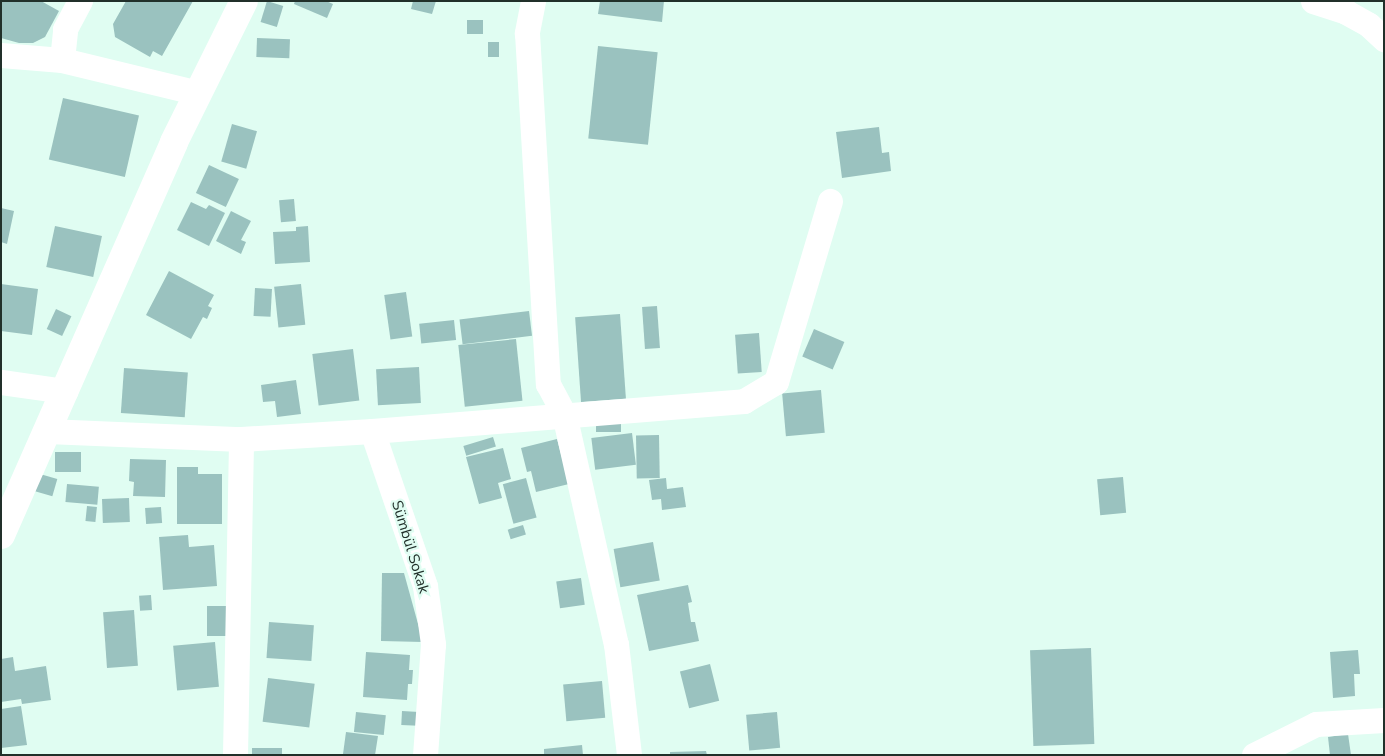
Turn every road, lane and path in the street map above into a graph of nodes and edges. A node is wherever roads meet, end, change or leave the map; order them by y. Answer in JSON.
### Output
{"nodes":[{"id":1,"x":80,"y":1,"type":"edge"},
{"id":2,"x":244,"y":1,"type":"edge"},
{"id":3,"x":533,"y":1,"type":"edge"},
{"id":4,"x":1313,"y":1,"type":"edge"},
{"id":5,"x":1384,"y":39,"type":"edge"},
{"id":6,"x":1,"y":54,"type":"edge"},
{"id":7,"x":62,"y":60,"type":"junction"},
{"id":8,"x":198,"y":93,"type":"junction"},
{"id":9,"x":830,"y":201,"type":"dead end"},
{"id":10,"x":1,"y":382,"type":"edge"},
{"id":11,"x":64,"y":391,"type":"junction"},
{"id":12,"x":564,"y":414,"type":"junction"},
{"id":13,"x":47,"y":431,"type":"junction"},
{"id":14,"x":372,"y":431,"type":"junction"},
{"id":15,"x":241,"y":439,"type":"junction"},
{"id":16,"x":1,"y":535,"type":"edge"},
{"id":17,"x":1384,"y":720,"type":"edge"},
{"id":18,"x":235,"y":755,"type":"edge"},
{"id":19,"x":425,"y":755,"type":"edge"},
{"id":20,"x":629,"y":755,"type":"edge"},
{"id":21,"x":1254,"y":755,"type":"edge"}],
"edges":[{"from":1,"to":7,"type":"street"},
{"from":2,"to":8,"type":"street"},
{"from":3,"to":12,"type":"street"},
{"from":4,"to":5,"type":"street"},
{"from":6,"to":7,"type":"street"},
{"from":7,"to":8,"type":"street"},
{"from":8,"to":11,"type":"street"},
{"from":9,"to":12,"type":"street"},
{"from":10,"to":11,"type":"street"},
{"from":11,"to":13,"type":"street"},
{"from":12,"to":14,"type":"street"},
{"from":12,"to":20,"type":"street"},
{"from":13,"to":15,"type":"street"},
{"from":13,"to":16,"type":"street"},
{"from":14,"to":15,"type":"street"},
{"from":14,"to":19,"type":"street","name":"Sümbül Sokak"},
{"from":15,"to":18,"type":"street"},
{"from":17,"to":21,"type":"street"}]}
